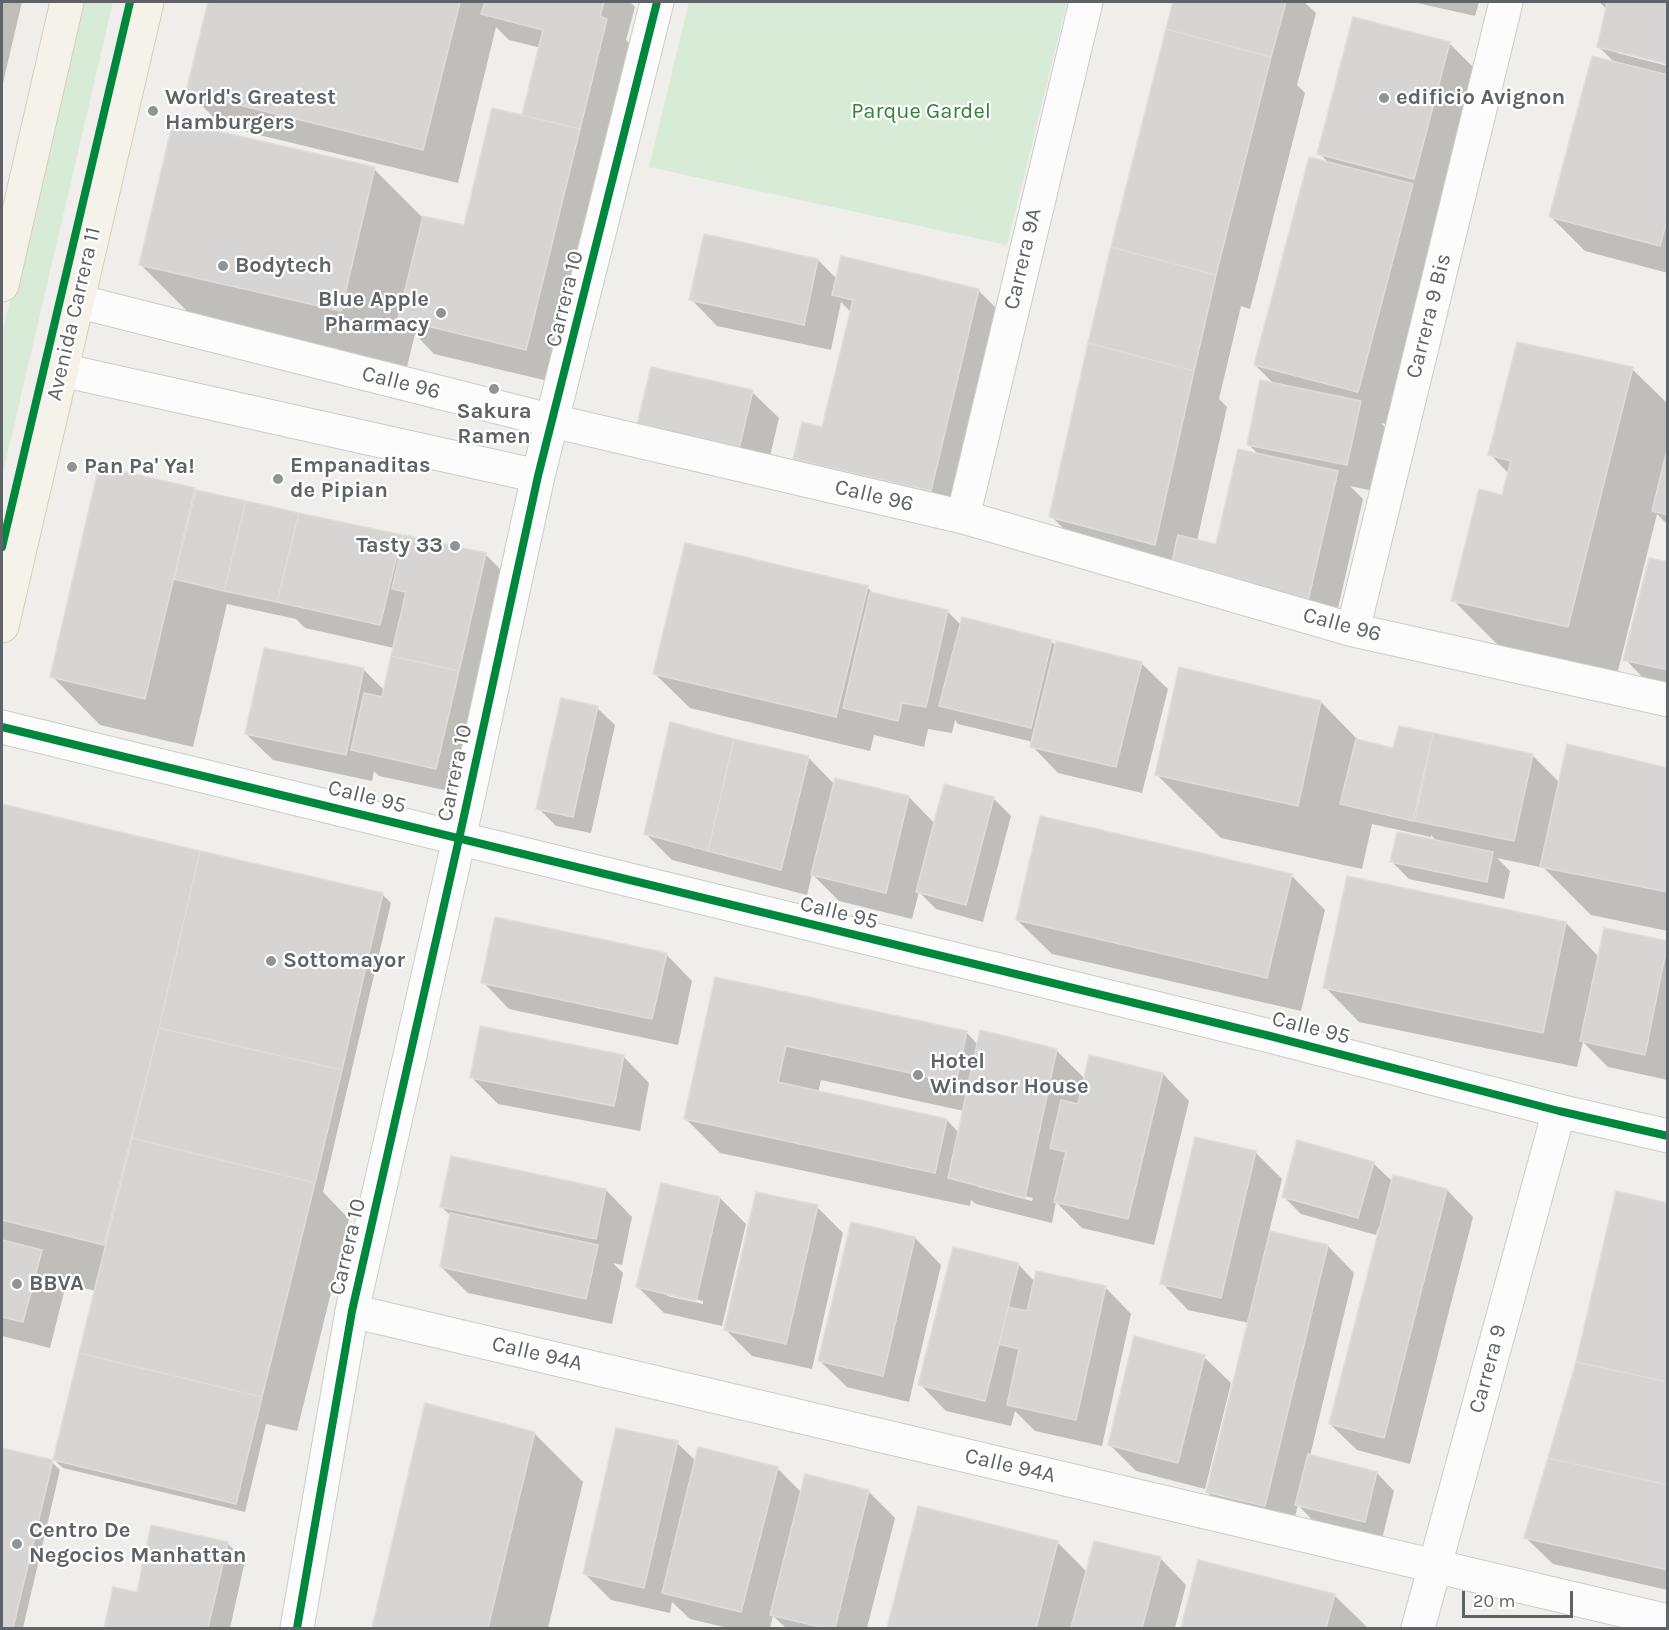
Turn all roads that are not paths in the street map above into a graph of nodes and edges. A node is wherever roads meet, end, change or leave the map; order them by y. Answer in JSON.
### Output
{"nodes":[{"id":1,"x":68,"y":2,"type":"edge"},
{"id":2,"x":147,"y":2,"type":"edge"},
{"id":3,"x":657,"y":2,"type":"edge"},
{"id":4,"x":1086,"y":2,"type":"edge"},
{"id":5,"x":1506,"y":2,"type":"edge"},
{"id":6,"x":2,"y":285,"type":"edge"},
{"id":7,"x":77,"y":301,"type":"junction"},
{"id":8,"x":62,"y":370,"type":"junction"},
{"id":9,"x":553,"y":421,"type":"junction"},
{"id":10,"x":538,"y":476,"type":"junction"},
{"id":11,"x":963,"y":517,"type":"junction"},
{"id":12,"x":2,"y":626,"type":"edge"},
{"id":13,"x":1353,"y":630,"type":"junction"},
{"id":14,"x":1668,"y":700,"type":"edge"},
{"id":15,"x":2,"y":727,"type":"edge"},
{"id":16,"x":459,"y":839,"type":"junction"},
{"id":17,"x":1559,"y":1111,"type":"junction"},
{"id":18,"x":1668,"y":1136,"type":"edge"},
{"id":19,"x":352,"y":1311,"type":"junction"},
{"id":20,"x":1434,"y":1566,"type":"junction"},
{"id":21,"x":1668,"y":1621,"type":"edge"},
{"id":22,"x":297,"y":1629,"type":"edge"},
{"id":23,"x":1418,"y":1629,"type":"edge"}],
"edges":[{"from":1,"to":6,"type":"main road"},
{"from":2,"to":7,"type":"main road","name":"Avenida Carrera 11"},
{"from":3,"to":9,"type":"street","name":"Carrera 10"},
{"from":4,"to":11,"type":"street","name":"Carrera 9A"},
{"from":5,"to":13,"type":"street","name":"Carrera 9 Bis"},
{"from":7,"to":8,"type":"main road","name":"Avenida Carrera 11"},
{"from":7,"to":9,"type":"street","name":"Calle 96"},
{"from":8,"to":10,"type":"street"},
{"from":8,"to":12,"type":"main road","name":"Avenida Carrera 11"},
{"from":9,"to":10,"type":"street","name":"Carrera 10"},
{"from":9,"to":11,"type":"street","name":"Calle 96"},
{"from":10,"to":16,"type":"street","name":"Carrera 10"},
{"from":11,"to":13,"type":"street","name":"Calle 96"},
{"from":13,"to":14,"type":"street","name":"Calle 96"},
{"from":15,"to":16,"type":"street","name":"Calle 95"},
{"from":16,"to":17,"type":"street","name":"Calle 95"},
{"from":16,"to":19,"type":"street","name":"Carrera 10"},
{"from":17,"to":18,"type":"street","name":"Calle 95"},
{"from":17,"to":20,"type":"street","name":"Carrera 9"},
{"from":19,"to":20,"type":"street","name":"Calle 94A"},
{"from":19,"to":22,"type":"street","name":"Carrera 10"},
{"from":20,"to":21,"type":"street","name":"Calle 94A"},
{"from":20,"to":23,"type":"street","name":"Carrera 9"}]}
